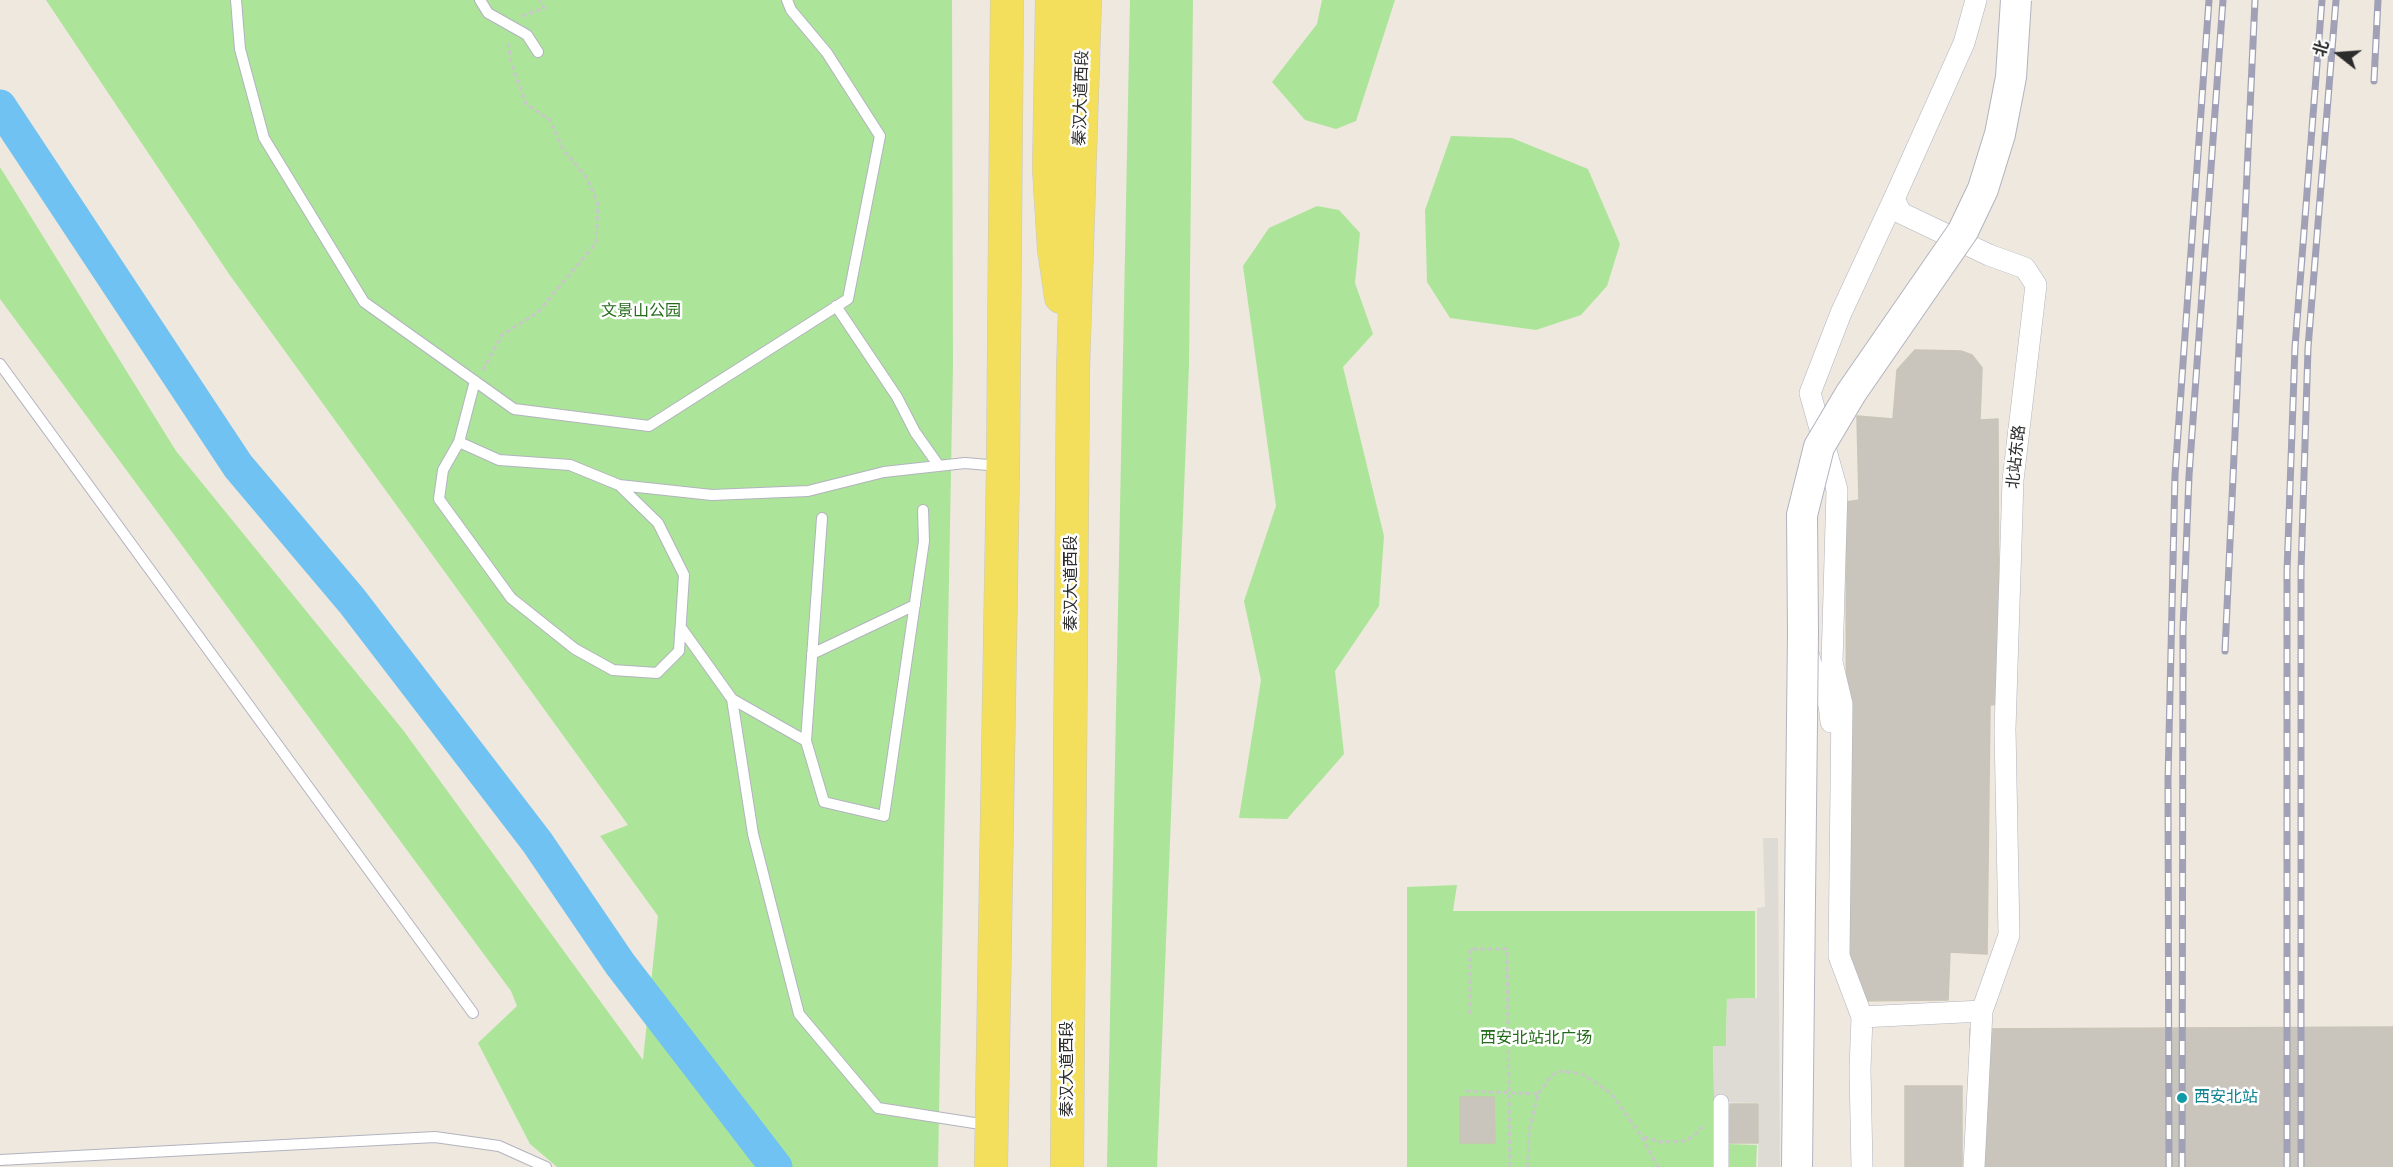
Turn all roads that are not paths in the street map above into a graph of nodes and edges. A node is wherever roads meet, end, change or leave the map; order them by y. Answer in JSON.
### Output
{"nodes":[{"id":1,"x":236,"y":0,"type":"edge"},
{"id":2,"x":480,"y":0,"type":"edge"},
{"id":3,"x":787,"y":0,"type":"edge"},
{"id":4,"x":1007,"y":0,"type":"edge"},
{"id":5,"x":1052,"y":0,"type":"edge"},
{"id":6,"x":1085,"y":0,"type":"edge"},
{"id":7,"x":1976,"y":0,"type":"edge"},
{"id":8,"x":2016,"y":0,"type":"edge"},
{"id":9,"x":538,"y":52,"type":"dead end"},
{"id":10,"x":1894,"y":199,"type":"junction"},
{"id":11,"x":836,"y":306,"type":"junction"},
{"id":12,"x":0,"y":364,"type":"edge"},
{"id":13,"x":1073,"y":370,"type":"junction"},
{"id":14,"x":475,"y":381,"type":"junction"},
{"id":15,"x":459,"y":442,"type":"junction"},
{"id":16,"x":939,"y":466,"type":"junction"},
{"id":17,"x":1003,"y":466,"type":"junction"},
{"id":18,"x":620,"y":485,"type":"junction"},
{"id":19,"x":923,"y":510,"type":"dead end"},
{"id":20,"x":822,"y":519,"type":"dead end"},
{"id":21,"x":915,"y":605,"type":"junction"},
{"id":22,"x":682,"y":629,"type":"junction"},
{"id":23,"x":1803,"y":632,"type":"junction"},
{"id":24,"x":812,"y":654,"type":"junction"},
{"id":25,"x":732,"y":699,"type":"junction"},
{"id":26,"x":806,"y":741,"type":"junction"},
{"id":27,"x":1839,"y":956,"type":"junction"},
{"id":28,"x":1982,"y":1011,"type":"junction"},
{"id":29,"x":473,"y":1013,"type":"dead end"},
{"id":30,"x":1862,"y":1017,"type":"junction"},
{"id":31,"x":1721,"y":1102,"type":"dead end"},
{"id":32,"x":991,"y":1125,"type":"junction"},
{"id":33,"x":0,"y":1160,"type":"edge"},
{"id":34,"x":546,"y":1167,"type":"edge"},
{"id":35,"x":991,"y":1167,"type":"edge"},
{"id":36,"x":1067,"y":1167,"type":"edge"},
{"id":37,"x":1721,"y":1167,"type":"edge"},
{"id":38,"x":1797,"y":1167,"type":"edge"},
{"id":39,"x":1862,"y":1167,"type":"edge"},
{"id":40,"x":1974,"y":1167,"type":"edge"}],
"edges":[{"from":1,"to":14,"type":"lane"},
{"from":2,"to":9,"type":"lane"},
{"from":3,"to":11,"type":"lane"},
{"from":4,"to":17,"type":"main road"},
{"from":5,"to":13,"type":"main road"},
{"from":6,"to":13,"type":"main road","name":"秦汉大道西段"},
{"from":7,"to":10,"type":"street"},
{"from":8,"to":23,"type":"main road","bridge":true},
{"from":10,"to":27,"type":"street"},
{"from":10,"to":28,"type":"street","name":"北站东路"},
{"from":11,"to":14,"type":"lane"},
{"from":11,"to":16,"type":"lane"},
{"from":12,"to":29,"type":"lane"},
{"from":13,"to":36,"type":"main road","name":"秦汉大道西段"},
{"from":14,"to":15,"type":"lane"},
{"from":15,"to":18,"type":"lane"},
{"from":15,"to":22,"type":"lane"},
{"from":16,"to":17,"type":"lane"},
{"from":16,"to":18,"type":"lane"},
{"from":17,"to":32,"type":"main road"},
{"from":18,"to":22,"type":"lane"},
{"from":19,"to":21,"type":"lane"},
{"from":20,"to":24,"type":"lane"},
{"from":21,"to":24,"type":"lane"},
{"from":21,"to":26,"type":"lane"},
{"from":22,"to":25,"type":"lane"},
{"from":23,"to":27,"type":"street"},
{"from":23,"to":38,"type":"main road","bridge":true},
{"from":24,"to":26,"type":"lane"},
{"from":25,"to":26,"type":"lane"},
{"from":25,"to":32,"type":"lane"},
{"from":27,"to":30,"type":"street"},
{"from":28,"to":30,"type":"street"},
{"from":28,"to":40,"type":"street","name":"北站东路"},
{"from":30,"to":39,"type":"street"},
{"from":31,"to":37,"type":"street"},
{"from":32,"to":35,"type":"main road"},
{"from":33,"to":34,"type":"lane"}]}
